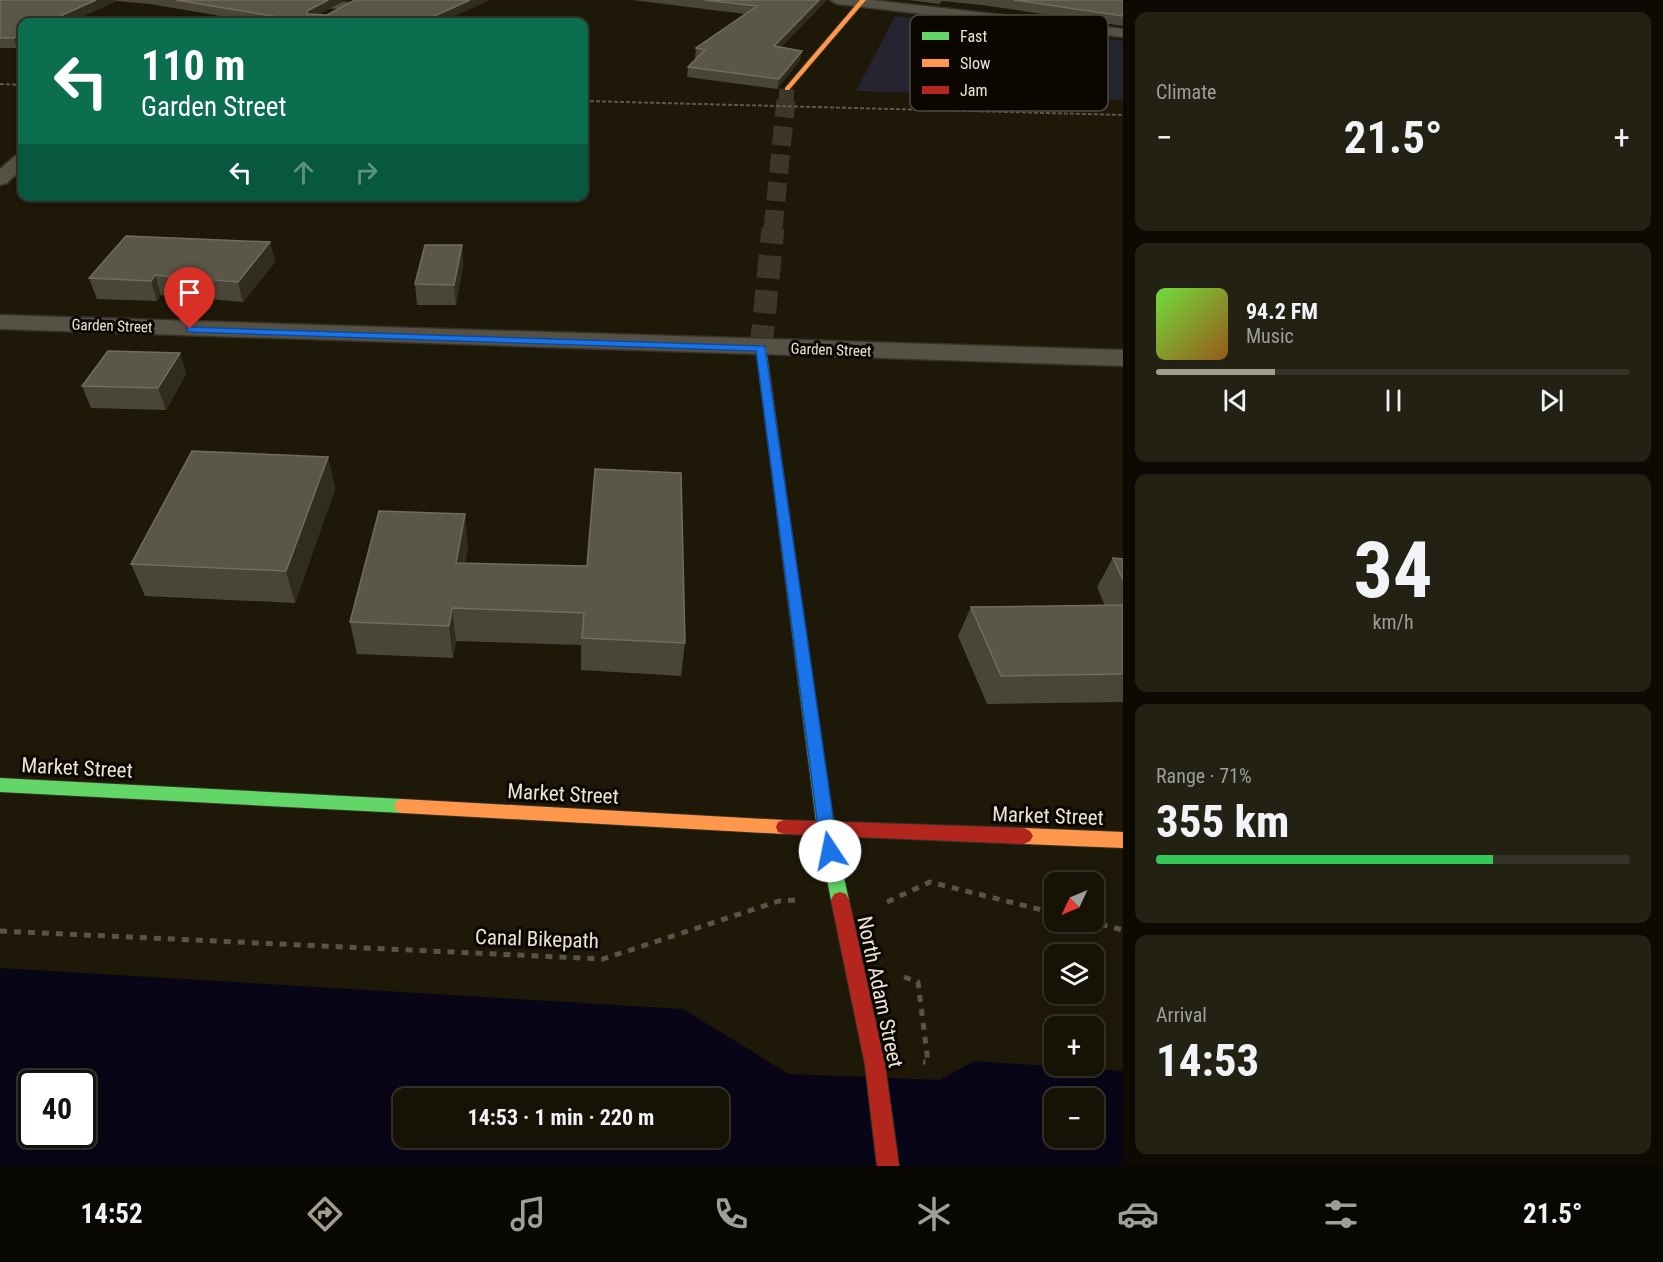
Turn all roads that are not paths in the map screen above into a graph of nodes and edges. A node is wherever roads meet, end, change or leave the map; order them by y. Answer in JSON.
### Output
{"nodes":[{"id":1,"x":306,"y":0,"type":"edge"},
{"id":2,"x":837,"y":0,"type":"edge"},
{"id":3,"x":862,"y":1,"type":"edge"},
{"id":4,"x":356,"y":3,"type":"edge"},
{"id":5,"x":976,"y":15,"type":"edge"},
{"id":6,"x":325,"y":18,"type":"edge"},
{"id":7,"x":1108,"y":31,"type":"edge"},
{"id":8,"x":1123,"y":33,"type":"edge"},
{"id":9,"x":787,"y":89,"type":"tunnel mouth"},
{"id":10,"x":18,"y":163,"type":"edge"},
{"id":11,"x":0,"y":179,"type":"edge"},
{"id":12,"x":0,"y":322,"type":"edge"},
{"id":13,"x":761,"y":348,"type":"junction"},
{"id":14,"x":1123,"y":358,"type":"edge"},
{"id":15,"x":0,"y":785,"type":"edge"},
{"id":16,"x":825,"y":829,"type":"junction"},
{"id":17,"x":1123,"y":840,"type":"edge"},
{"id":18,"x":888,"y":1166,"type":"edge"}],
"edges":[{"from":1,"to":4,"type":"street"},
{"from":2,"to":3,"type":"street"},
{"from":3,"to":5,"type":"street"},
{"from":3,"to":9,"type":"street"},
{"from":4,"to":6,"type":"street"},
{"from":7,"to":8,"type":"street"},
{"from":10,"to":11,"type":"street"},
{"from":12,"to":13,"type":"street","name":"Garden Street"},
{"from":13,"to":14,"type":"street","name":"Garden Street"},
{"from":13,"to":16,"type":"street","name":"North Adam Street"},
{"from":15,"to":16,"type":"street","name":"Market Street"},
{"from":16,"to":17,"type":"street","name":"Market Street"},
{"from":16,"to":18,"type":"street","name":"North Adam Street"}]}
